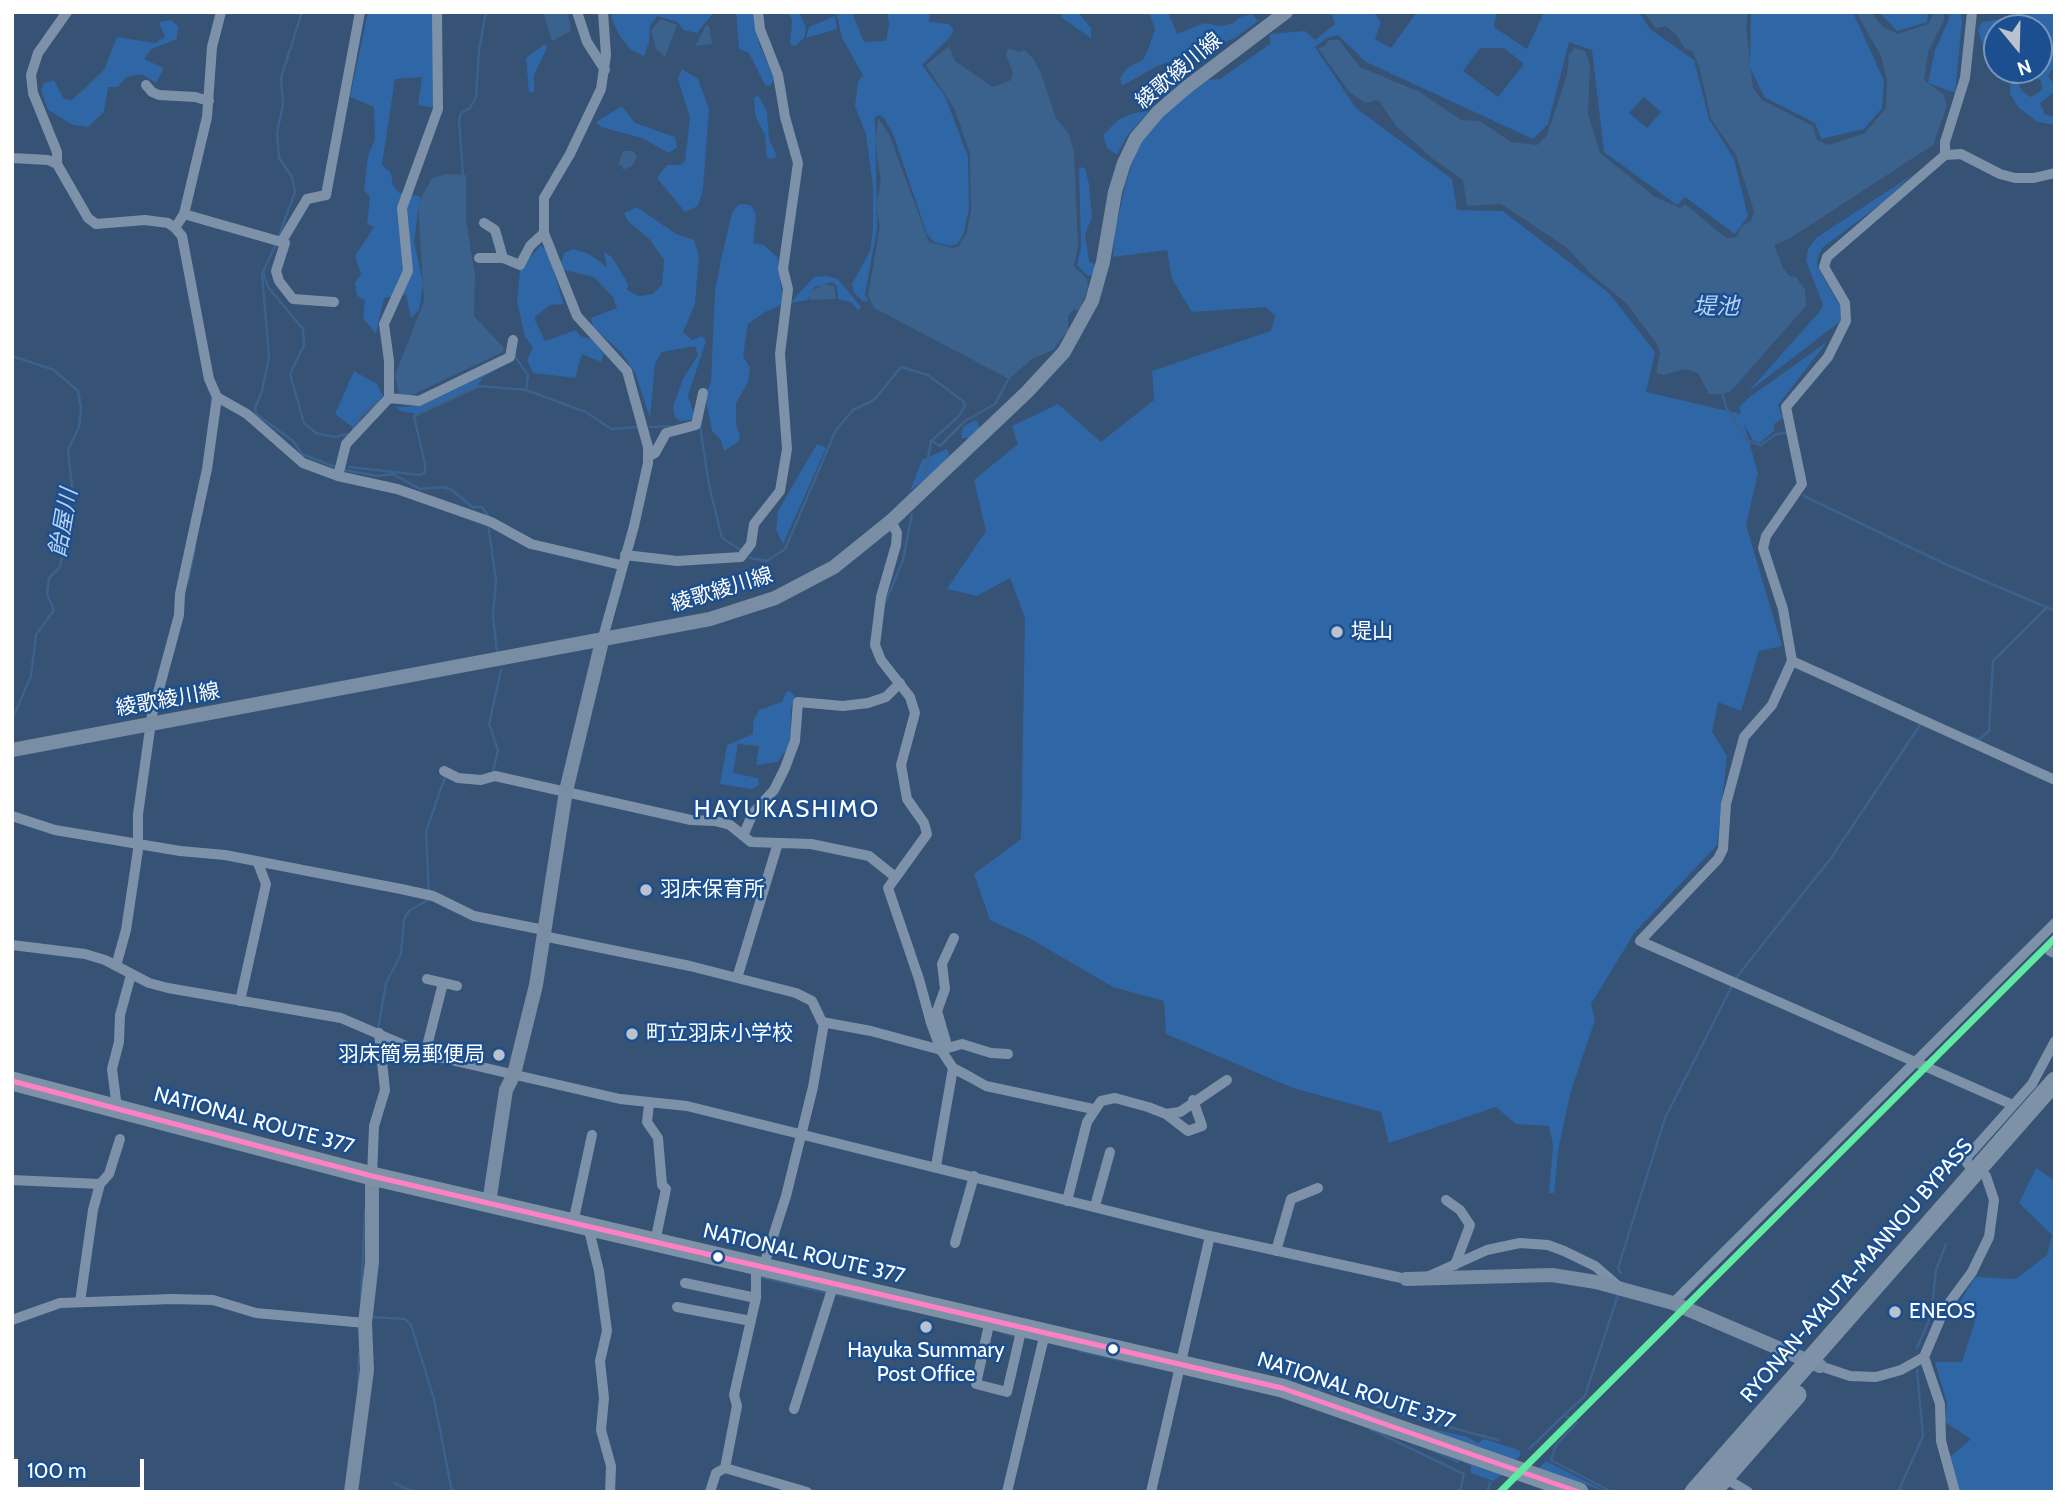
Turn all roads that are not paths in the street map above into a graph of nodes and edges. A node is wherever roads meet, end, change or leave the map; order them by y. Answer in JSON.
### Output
{"nodes":[{"id":1,"x":67,"y":12,"type":"edge"},
{"id":2,"x":221,"y":12,"type":"edge"},
{"id":3,"x":360,"y":12,"type":"edge"},
{"id":4,"x":437,"y":12,"type":"edge"},
{"id":5,"x":577,"y":12,"type":"edge"},
{"id":6,"x":603,"y":12,"type":"edge"},
{"id":7,"x":758,"y":12,"type":"edge"},
{"id":8,"x":1286,"y":12,"type":"edge"},
{"id":9,"x":1972,"y":12,"type":"edge"},
{"id":10,"x":605,"y":70,"type":"junction"},
{"id":11,"x":146,"y":85,"type":"dead end"},
{"id":12,"x":209,"y":101,"type":"junction"},
{"id":13,"x":1945,"y":155,"type":"junction"},
{"id":14,"x":12,"y":158,"type":"edge"},
{"id":15,"x":57,"y":164,"type":"junction"},
{"id":16,"x":2055,"y":173,"type":"edge"},
{"id":17,"x":184,"y":215,"type":"junction"},
{"id":18,"x":484,"y":223,"type":"dead end"},
{"id":19,"x":176,"y":228,"type":"junction"},
{"id":20,"x":544,"y":233,"type":"junction"},
{"id":21,"x":279,"y":240,"type":"junction"},
{"id":22,"x":479,"y":258,"type":"dead end"},
{"id":23,"x":503,"y":258,"type":"junction"},
{"id":24,"x":334,"y":302,"type":"dead end"},
{"id":25,"x":513,"y":340,"type":"dead end"},
{"id":26,"x":703,"y":393,"type":"dead end"},
{"id":27,"x":218,"y":397,"type":"junction"},
{"id":28,"x":389,"y":398,"type":"junction"},
{"id":29,"x":648,"y":457,"type":"junction"},
{"id":30,"x":339,"y":471,"type":"junction"},
{"id":31,"x":891,"y":521,"type":"junction"},
{"id":32,"x":623,"y":560,"type":"junction"},
{"id":33,"x":602,"y":641,"type":"junction"},
{"id":34,"x":1793,"y":661,"type":"junction"},
{"id":35,"x":900,"y":683,"type":"junction"},
{"id":36,"x":152,"y":725,"type":"junction"},
{"id":37,"x":12,"y":750,"type":"edge"},
{"id":38,"x":447,"y":772,"type":"dead end"},
{"id":39,"x":2055,"y":780,"type":"edge"},
{"id":40,"x":566,"y":791,"type":"junction"},
{"id":41,"x":12,"y":816,"type":"edge"},
{"id":42,"x":743,"y":836,"type":"junction"},
{"id":43,"x":778,"y":843,"type":"junction"},
{"id":44,"x":136,"y":845,"type":"junction"},
{"id":45,"x":258,"y":863,"type":"junction"},
{"id":46,"x":894,"y":876,"type":"junction"},
{"id":47,"x":2055,"y":923,"type":"edge"},
{"id":48,"x":543,"y":933,"type":"junction"},
{"id":49,"x":954,"y":937,"type":"dead end"},
{"id":50,"x":12,"y":945,"type":"edge"},
{"id":51,"x":116,"y":966,"type":"junction"},
{"id":52,"x":131,"y":975,"type":"junction"},
{"id":53,"x":737,"y":978,"type":"junction"},
{"id":54,"x":427,"y":979,"type":"dead end"},
{"id":55,"x":443,"y":983,"type":"junction"},
{"id":56,"x":457,"y":986,"type":"dead end"},
{"id":57,"x":240,"y":1001,"type":"junction"},
{"id":58,"x":824,"y":1023,"type":"junction"},
{"id":59,"x":379,"y":1033,"type":"junction"},
{"id":60,"x":2055,"y":1041,"type":"edge"},
{"id":61,"x":945,"y":1049,"type":"junction"},
{"id":62,"x":425,"y":1054,"type":"junction"},
{"id":63,"x":1008,"y":1054,"type":"dead end"},
{"id":64,"x":1916,"y":1060,"type":"junction"},
{"id":65,"x":953,"y":1068,"type":"junction"},
{"id":66,"x":514,"y":1074,"type":"junction"},
{"id":67,"x":1227,"y":1080,"type":"dead end"},
{"id":68,"x":12,"y":1081,"type":"edge"},
{"id":69,"x":2055,"y":1081,"type":"edge"},
{"id":70,"x":2055,"y":1099,"type":"edge"},
{"id":71,"x":1193,"y":1100,"type":"junction"},
{"id":72,"x":649,"y":1104,"type":"junction"},
{"id":73,"x":2013,"y":1105,"type":"junction"},
{"id":74,"x":117,"y":1108,"type":"junction"},
{"id":75,"x":1093,"y":1109,"type":"junction"},
{"id":76,"x":1166,"y":1114,"type":"junction"},
{"id":77,"x":800,"y":1133,"type":"junction"},
{"id":78,"x":592,"y":1135,"type":"dead end"},
{"id":79,"x":120,"y":1139,"type":"dead end"},
{"id":80,"x":1110,"y":1152,"type":"dead end"},
{"id":81,"x":936,"y":1166,"type":"junction"},
{"id":82,"x":1980,"y":1175,"type":"junction"},
{"id":83,"x":372,"y":1176,"type":"junction"},
{"id":84,"x":975,"y":1177,"type":"junction"},
{"id":85,"x":12,"y":1180,"type":"edge"},
{"id":86,"x":100,"y":1184,"type":"junction"},
{"id":87,"x":1318,"y":1188,"type":"dead end"},
{"id":88,"x":1446,"y":1200,"type":"dead end"},
{"id":89,"x":1067,"y":1201,"type":"junction"},
{"id":90,"x":489,"y":1203,"type":"junction"},
{"id":91,"x":1095,"y":1206,"type":"junction"},
{"id":92,"x":580,"y":1224,"type":"junction"},
{"id":93,"x":1210,"y":1236,"type":"junction"},
{"id":94,"x":654,"y":1242,"type":"junction"},
{"id":95,"x":955,"y":1243,"type":"dead end"},
{"id":96,"x":1276,"y":1251,"type":"junction"},
{"id":97,"x":1455,"y":1265,"type":"junction"},
{"id":98,"x":760,"y":1267,"type":"junction"},
{"id":99,"x":1412,"y":1280,"type":"junction"},
{"id":100,"x":685,"y":1283,"type":"dead end"},
{"id":101,"x":1618,"y":1286,"type":"junction"},
{"id":102,"x":709,"y":1288,"type":"junction"},
{"id":103,"x":833,"y":1290,"type":"junction"},
{"id":104,"x":756,"y":1298,"type":"junction"},
{"id":105,"x":80,"y":1302,"type":"junction"},
{"id":106,"x":1673,"y":1303,"type":"junction"},
{"id":107,"x":677,"y":1307,"type":"dead end"},
{"id":108,"x":704,"y":1312,"type":"junction"},
{"id":109,"x":12,"y":1320,"type":"edge"},
{"id":110,"x":751,"y":1321,"type":"junction"},
{"id":111,"x":362,"y":1323,"type":"junction"},
{"id":112,"x":988,"y":1326,"type":"junction"},
{"id":113,"x":1045,"y":1333,"type":"junction"},
{"id":114,"x":1021,"y":1334,"type":"junction"},
{"id":115,"x":1924,"y":1357,"type":"junction"},
{"id":116,"x":1815,"y":1363,"type":"junction"},
{"id":117,"x":1181,"y":1364,"type":"junction"},
{"id":118,"x":794,"y":1409,"type":"dead end"},
{"id":119,"x":725,"y":1468,"type":"junction"},
{"id":120,"x":1719,"y":1485,"type":"edge"},
{"id":121,"x":351,"y":1492,"type":"edge"},
{"id":122,"x":610,"y":1492,"type":"edge"},
{"id":123,"x":710,"y":1492,"type":"edge"},
{"id":124,"x":807,"y":1492,"type":"edge"},
{"id":125,"x":1007,"y":1492,"type":"edge"},
{"id":126,"x":1151,"y":1492,"type":"edge"},
{"id":127,"x":1579,"y":1492,"type":"edge"},
{"id":128,"x":1693,"y":1492,"type":"edge"},
{"id":129,"x":1748,"y":1492,"type":"edge"},
{"id":130,"x":1955,"y":1492,"type":"edge"}],
"edges":[{"from":1,"to":15,"type":"street"},
{"from":2,"to":12,"type":"street"},
{"from":3,"to":21,"type":"street"},
{"from":4,"to":28,"type":"street"},
{"from":5,"to":10,"type":"street"},
{"from":6,"to":10,"type":"street"},
{"from":7,"to":32,"type":"street"},
{"from":8,"to":31,"type":"main road","name":"綾歌綾川線"},
{"from":9,"to":13,"type":"street"},
{"from":10,"to":20,"type":"street"},
{"from":11,"to":12,"type":"street"},
{"from":12,"to":17,"type":"street"},
{"from":13,"to":16,"type":"street"},
{"from":13,"to":34,"type":"street"},
{"from":14,"to":15,"type":"street"},
{"from":15,"to":19,"type":"street"},
{"from":17,"to":19,"type":"street"},
{"from":17,"to":21,"type":"street"},
{"from":18,"to":23,"type":"street"},
{"from":19,"to":27,"type":"street"},
{"from":20,"to":23,"type":"street"},
{"from":20,"to":29,"type":"street"},
{"from":21,"to":24,"type":"street"},
{"from":22,"to":23,"type":"street"},
{"from":25,"to":28,"type":"street"},
{"from":26,"to":29,"type":"street"},
{"from":27,"to":30,"type":"street"},
{"from":27,"to":36,"type":"street"},
{"from":28,"to":30,"type":"street"},
{"from":29,"to":32,"type":"street"},
{"from":30,"to":32,"type":"street"},
{"from":31,"to":33,"type":"main road","name":"綾歌綾川線"},
{"from":31,"to":35,"type":"street"},
{"from":32,"to":33,"type":"street"},
{"from":33,"to":36,"type":"main road","name":"綾歌綾川線"},
{"from":33,"to":40,"type":"main road"},
{"from":34,"to":39,"type":"street"},
{"from":34,"to":64,"type":"street"},
{"from":35,"to":42,"type":"street"},
{"from":35,"to":46,"type":"street"},
{"from":36,"to":37,"type":"main road","name":"綾歌綾川線"},
{"from":36,"to":44,"type":"street"},
{"from":38,"to":40,"type":"street"},
{"from":40,"to":42,"type":"street"},
{"from":40,"to":48,"type":"main road"},
{"from":41,"to":44,"type":"street"},
{"from":42,"to":43,"type":"street"},
{"from":43,"to":46,"type":"street"},
{"from":43,"to":53,"type":"street"},
{"from":44,"to":45,"type":"street"},
{"from":44,"to":51,"type":"street"},
{"from":45,"to":48,"type":"street"},
{"from":45,"to":57,"type":"street"},
{"from":46,"to":61,"type":"street"},
{"from":47,"to":64,"type":"street"},
{"from":48,"to":53,"type":"street"},
{"from":48,"to":66,"type":"main road"},
{"from":49,"to":61,"type":"street"},
{"from":50,"to":51,"type":"street"},
{"from":51,"to":52,"type":"street"},
{"from":52,"to":57,"type":"street"},
{"from":52,"to":74,"type":"street"},
{"from":53,"to":58,"type":"street"},
{"from":54,"to":55,"type":"street"},
{"from":55,"to":56,"type":"street"},
{"from":55,"to":62,"type":"street"},
{"from":57,"to":59,"type":"street"},
{"from":58,"to":61,"type":"street"},
{"from":58,"to":77,"type":"street"},
{"from":59,"to":62,"type":"street"},
{"from":59,"to":83,"type":"street"},
{"from":60,"to":73,"type":"street"},
{"from":61,"to":63,"type":"street"},
{"from":61,"to":65,"type":"street"},
{"from":62,"to":66,"type":"street"},
{"from":64,"to":73,"type":"street"},
{"from":64,"to":106,"type":"street"},
{"from":65,"to":75,"type":"street"},
{"from":65,"to":81,"type":"street"},
{"from":66,"to":72,"type":"street"},
{"from":66,"to":90,"type":"main road"},
{"from":67,"to":71,"type":"street"},
{"from":68,"to":74,"type":"highway","name":"NATIONAL ROUTE 377"},
{"from":69,"to":82,"type":"highway","name":"RYONAN-AYAUTA-MANNOU BYPASS"},
{"from":70,"to":82,"type":"highway","name":"RYONAN-AYAUTA-MANNOU BYPASS"},
{"from":71,"to":76,"type":"street"},
{"from":71,"to":76,"type":"street"},
{"from":72,"to":77,"type":"street"},
{"from":72,"to":94,"type":"street"},
{"from":73,"to":82,"type":"street"},
{"from":74,"to":83,"type":"highway","name":"NATIONAL ROUTE 377"},
{"from":75,"to":76,"type":"street"},
{"from":75,"to":89,"type":"street"},
{"from":77,"to":81,"type":"street"},
{"from":77,"to":98,"type":"street"},
{"from":78,"to":92,"type":"street"},
{"from":79,"to":86,"type":"street"},
{"from":80,"to":91,"type":"street"},
{"from":81,"to":84,"type":"street"},
{"from":82,"to":115,"type":"street"},
{"from":82,"to":116,"type":"highway","name":"RYONAN-AYAUTA-MANNOU BYPASS"},
{"from":83,"to":90,"type":"highway","name":"NATIONAL ROUTE 377"},
{"from":83,"to":111,"type":"main road"},
{"from":84,"to":89,"type":"street"},
{"from":84,"to":95,"type":"street"},
{"from":85,"to":86,"type":"street"},
{"from":86,"to":105,"type":"street"},
{"from":87,"to":96,"type":"street"},
{"from":88,"to":97,"type":"street"},
{"from":89,"to":91,"type":"street"},
{"from":90,"to":92,"type":"highway","name":"NATIONAL ROUTE 377"},
{"from":91,"to":93,"type":"street"},
{"from":92,"to":94,"type":"highway","name":"NATIONAL ROUTE 377"},
{"from":92,"to":122,"type":"street"},
{"from":93,"to":96,"type":"street"},
{"from":93,"to":117,"type":"street"},
{"from":94,"to":98,"type":"highway","name":"NATIONAL ROUTE 377"},
{"from":96,"to":99,"type":"street"},
{"from":97,"to":99,"type":"street"},
{"from":97,"to":101,"type":"street"},
{"from":98,"to":103,"type":"highway","name":"NATIONAL ROUTE 377"},
{"from":98,"to":104,"type":"street"},
{"from":99,"to":101,"type":"main road"},
{"from":100,"to":102,"type":"street"},
{"from":101,"to":106,"type":"main road"},
{"from":102,"to":104,"type":"street"},
{"from":102,"to":108,"type":"street"},
{"from":103,"to":112,"type":"highway","name":"NATIONAL ROUTE 377"},
{"from":103,"to":118,"type":"street"},
{"from":104,"to":110,"type":"street"},
{"from":105,"to":109,"type":"street"},
{"from":105,"to":111,"type":"street"},
{"from":106,"to":116,"type":"main road"},
{"from":107,"to":108,"type":"street"},
{"from":108,"to":110,"type":"street"},
{"from":110,"to":119,"type":"street"},
{"from":111,"to":121,"type":"main road"},
{"from":112,"to":114,"type":"highway","name":"NATIONAL ROUTE 377"},
{"from":112,"to":114,"type":"street"},
{"from":113,"to":114,"type":"highway","name":"NATIONAL ROUTE 377"},
{"from":113,"to":117,"type":"highway","name":"NATIONAL ROUTE 377"},
{"from":113,"to":125,"type":"street"},
{"from":115,"to":116,"type":"street"},
{"from":115,"to":130,"type":"street"},
{"from":116,"to":120,"type":"highway","name":"RYONAN-AYAUTA-MANNOU BYPASS"},
{"from":116,"to":128,"type":"highway","name":"RYONAN-AYAUTA-MANNOU BYPASS"},
{"from":117,"to":126,"type":"street"},
{"from":117,"to":127,"type":"highway","name":"NATIONAL ROUTE 377"},
{"from":119,"to":123,"type":"street"},
{"from":119,"to":124,"type":"street"},
{"from":120,"to":129,"type":"street"}]}
